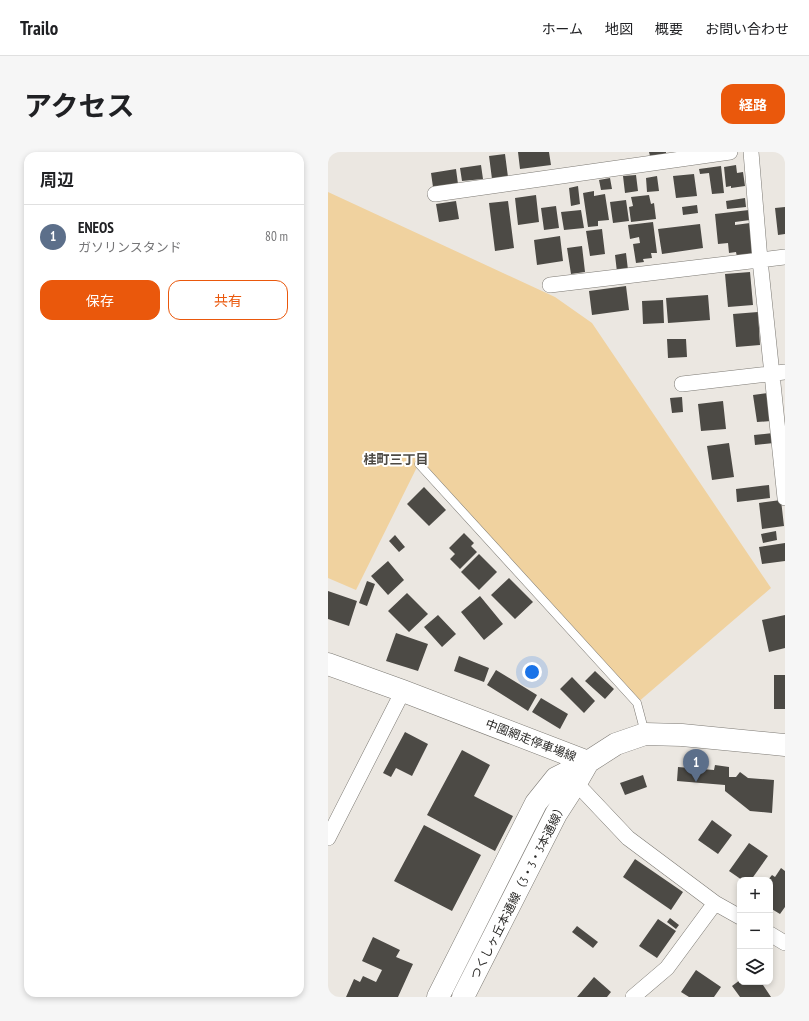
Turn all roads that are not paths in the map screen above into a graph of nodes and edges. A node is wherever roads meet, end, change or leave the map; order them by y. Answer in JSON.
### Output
{"nodes":[{"id":1,"x":730,"y":152,"type":"edge"},
{"id":2,"x":751,"y":152,"type":"edge"},
{"id":3,"x":435,"y":194,"type":"dead end"},
{"id":4,"x":785,"y":257,"type":"edge"},
{"id":5,"x":760,"y":260,"type":"junction"},
{"id":6,"x":550,"y":285,"type":"dead end"},
{"id":7,"x":778,"y":372,"type":"edge"},
{"id":8,"x":682,"y":384,"type":"dead end"},
{"id":9,"x":419,"y":464,"type":"dead end"},
{"id":10,"x":785,"y":492,"type":"edge"},
{"id":11,"x":328,"y":664,"type":"edge"},
{"id":12,"x":403,"y":691,"type":"junction"},
{"id":13,"x":645,"y":734,"type":"junction"},
{"id":14,"x":785,"y":745,"type":"edge"},
{"id":15,"x":588,"y":762,"type":"junction"},
{"id":16,"x":576,"y":784,"type":"junction"},
{"id":17,"x":328,"y":838,"type":"edge"},
{"id":18,"x":715,"y":903,"type":"junction"},
{"id":19,"x":737,"y":915,"type":"edge"},
{"id":20,"x":773,"y":936,"type":"edge"},
{"id":21,"x":785,"y":943,"type":"edge"},
{"id":22,"x":438,"y":997,"type":"edge"},
{"id":23,"x":463,"y":997,"type":"edge"},
{"id":24,"x":633,"y":997,"type":"edge"}],
"edges":[{"from":1,"to":3,"type":"street"},
{"from":2,"to":5,"type":"street"},
{"from":4,"to":5,"type":"street"},
{"from":5,"to":6,"type":"street"},
{"from":5,"to":7,"type":"street"},
{"from":7,"to":8,"type":"street"},
{"from":7,"to":10,"type":"street"},
{"from":9,"to":13,"type":"lane"},
{"from":11,"to":12,"type":"street","name":"中園網走停車場線"},
{"from":12,"to":15,"type":"street","name":"中園網走停車場線"},
{"from":12,"to":17,"type":"street"},
{"from":13,"to":14,"type":"street","name":"中園網走停車場線"},
{"from":13,"to":15,"type":"street","name":"中園網走停車場線"},
{"from":15,"to":16,"type":"street","name":"つくしヶ丘本通線（3・3・3本通線）"},
{"from":15,"to":22,"type":"street","name":"つくしヶ丘本通線（3・3・3本通線）"},
{"from":16,"to":18,"type":"street"},
{"from":16,"to":23,"type":"street","name":"つくしヶ丘本通線（3・3・3本通線）"},
{"from":18,"to":19,"type":"street"},
{"from":18,"to":24,"type":"street"},
{"from":20,"to":21,"type":"street"}]}
